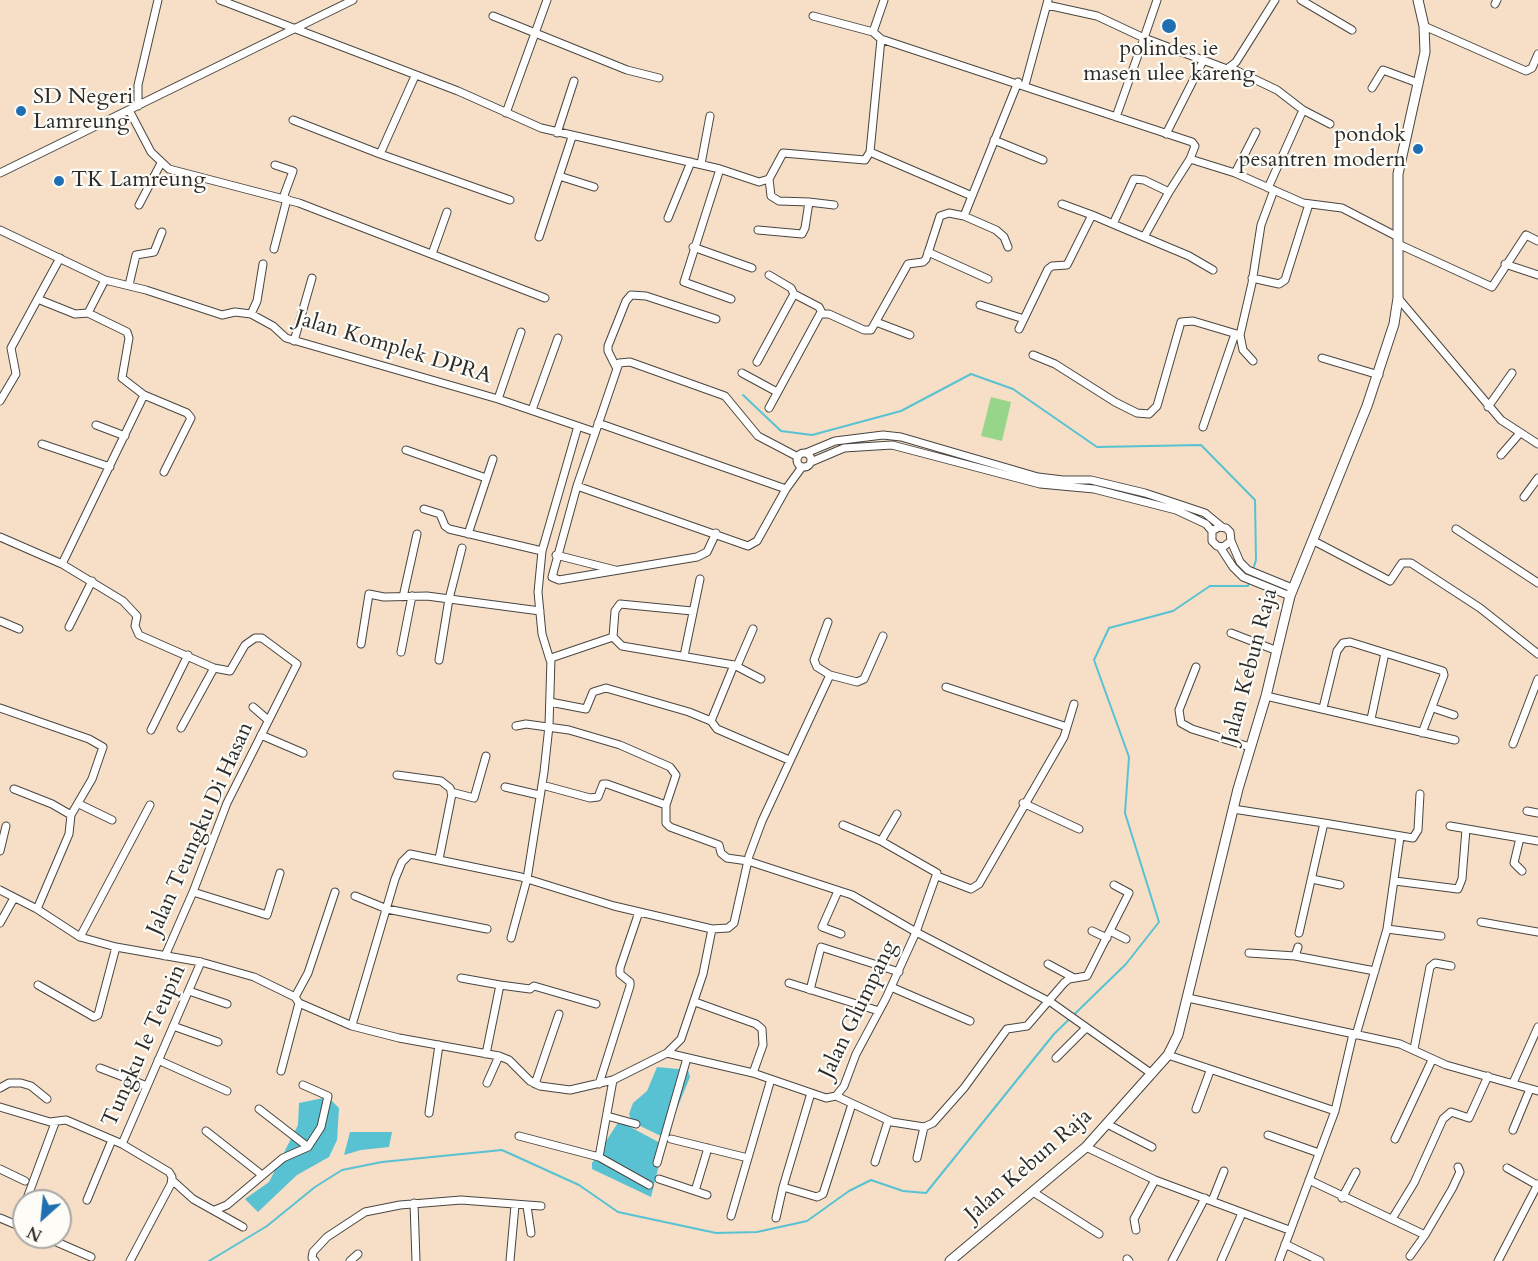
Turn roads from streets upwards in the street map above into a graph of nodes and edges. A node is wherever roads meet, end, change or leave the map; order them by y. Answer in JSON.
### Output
{"nodes":[{"id":1,"x":158,"y":0,"type":"edge"},
{"id":2,"x":220,"y":0,"type":"edge"},
{"id":3,"x":353,"y":0,"type":"edge"},
{"id":4,"x":547,"y":0,"type":"edge"},
{"id":5,"x":884,"y":0,"type":"edge"},
{"id":6,"x":1157,"y":0,"type":"edge"},
{"id":7,"x":1275,"y":0,"type":"edge"},
{"id":8,"x":1301,"y":0,"type":"edge"},
{"id":9,"x":1418,"y":0,"type":"edge"},
{"id":10,"x":1047,"y":3,"type":"edge"},
{"id":11,"x":493,"y":16,"type":"dead end"},
{"id":12,"x":813,"y":16,"type":"dead end"},
{"id":13,"x":1424,"y":26,"type":"junction"},
{"id":14,"x":293,"y":30,"type":"junction"},
{"id":15,"x":1352,"y":30,"type":"dead end"},
{"id":16,"x":535,"y":32,"type":"junction"},
{"id":17,"x":873,"y":32,"type":"junction"},
{"id":18,"x":1144,"y":38,"type":"junction"},
{"id":19,"x":881,"y":39,"type":"junction"},
{"id":20,"x":1538,"y":54,"type":"edge"},
{"id":21,"x":1203,"y":61,"type":"junction"},
{"id":22,"x":1231,"y":68,"type":"junction"},
{"id":23,"x":416,"y":76,"type":"junction"},
{"id":24,"x":659,"y":78,"type":"dead end"},
{"id":25,"x":574,"y":81,"type":"dead end"},
{"id":26,"x":1018,"y":82,"type":"junction"},
{"id":27,"x":1418,"y":83,"type":"junction"},
{"id":28,"x":1025,"y":85,"type":"junction"},
{"id":29,"x":1372,"y":88,"type":"dead end"},
{"id":30,"x":138,"y":106,"type":"junction"},
{"id":31,"x":129,"y":110,"type":"junction"},
{"id":32,"x":1303,"y":110,"type":"junction"},
{"id":33,"x":506,"y":113,"type":"junction"},
{"id":34,"x":710,"y":116,"type":"dead end"},
{"id":35,"x":1116,"y":117,"type":"junction"},
{"id":36,"x":293,"y":120,"type":"dead end"},
{"id":37,"x":1330,"y":124,"type":"dead end"},
{"id":38,"x":1256,"y":132,"type":"dead end"},
{"id":39,"x":557,"y":133,"type":"junction"},
{"id":40,"x":1166,"y":134,"type":"junction"},
{"id":41,"x":572,"y":137,"type":"junction"},
{"id":42,"x":994,"y":140,"type":"junction"},
{"id":43,"x":870,"y":152,"type":"junction"},
{"id":44,"x":381,"y":154,"type":"junction"},
{"id":45,"x":1190,"y":159,"type":"junction"},
{"id":46,"x":1043,"y":160,"type":"dead end"},
{"id":47,"x":691,"y":162,"type":"junction"},
{"id":48,"x":161,"y":164,"type":"junction"},
{"id":49,"x":701,"y":164,"type":"junction"},
{"id":50,"x":275,"y":165,"type":"dead end"},
{"id":51,"x":720,"y":169,"type":"junction"},
{"id":52,"x":0,"y":173,"type":"edge"},
{"id":53,"x":1235,"y":173,"type":"junction"},
{"id":54,"x":558,"y":176,"type":"junction"},
{"id":55,"x":769,"y":179,"type":"junction"},
{"id":56,"x":594,"y":187,"type":"dead end"},
{"id":57,"x":1271,"y":189,"type":"junction"},
{"id":58,"x":1169,"y":192,"type":"junction"},
{"id":59,"x":972,"y":195,"type":"junction"},
{"id":60,"x":285,"y":199,"type":"junction"},
{"id":61,"x":510,"y":200,"type":"dead end"},
{"id":62,"x":808,"y":202,"type":"junction"},
{"id":63,"x":1062,"y":204,"type":"dead end"},
{"id":64,"x":1309,"y":204,"type":"junction"},
{"id":65,"x":139,"y":205,"type":"dead end"},
{"id":66,"x":834,"y":205,"type":"dead end"},
{"id":67,"x":447,"y":212,"type":"dead end"},
{"id":68,"x":1092,"y":215,"type":"junction"},
{"id":69,"x":964,"y":216,"type":"junction"},
{"id":70,"x":668,"y":218,"type":"dead end"},
{"id":71,"x":1113,"y":224,"type":"junction"},
{"id":72,"x":0,"y":230,"type":"edge"},
{"id":73,"x":758,"y":230,"type":"dead end"},
{"id":74,"x":162,"y":232,"type":"dead end"},
{"id":75,"x":538,"y":237,"type":"dead end"},
{"id":76,"x":1144,"y":237,"type":"junction"},
{"id":77,"x":1398,"y":240,"type":"junction"},
{"id":78,"x":1538,"y":241,"type":"edge"},
{"id":79,"x":693,"y":247,"type":"junction"},
{"id":80,"x":1008,"y":247,"type":"dead end"},
{"id":81,"x":274,"y":249,"type":"dead end"},
{"id":82,"x":928,"y":252,"type":"junction"},
{"id":83,"x":432,"y":254,"type":"junction"},
{"id":84,"x":60,"y":258,"type":"junction"},
{"id":85,"x":263,"y":264,"type":"dead end"},
{"id":86,"x":1505,"y":264,"type":"junction"},
{"id":87,"x":752,"y":268,"type":"dead end"},
{"id":88,"x":1213,"y":270,"type":"dead end"},
{"id":89,"x":769,"y":275,"type":"dead end"},
{"id":90,"x":1538,"y":275,"type":"edge"},
{"id":91,"x":312,"y":278,"type":"dead end"},
{"id":92,"x":1252,"y":278,"type":"junction"},
{"id":93,"x":988,"y":279,"type":"dead end"},
{"id":94,"x":105,"y":280,"type":"junction"},
{"id":95,"x":129,"y":285,"type":"junction"},
{"id":96,"x":794,"y":294,"type":"junction"},
{"id":97,"x":545,"y":298,"type":"dead end"},
{"id":98,"x":1398,"y":298,"type":"junction"},
{"id":99,"x":731,"y":299,"type":"dead end"},
{"id":100,"x":40,"y":300,"type":"junction"},
{"id":101,"x":980,"y":305,"type":"dead end"},
{"id":102,"x":88,"y":313,"type":"junction"},
{"id":103,"x":822,"y":313,"type":"junction"},
{"id":104,"x":251,"y":314,"type":"junction"},
{"id":105,"x":716,"y":319,"type":"dead end"},
{"id":106,"x":1024,"y":319,"type":"junction"},
{"id":107,"x":876,"y":322,"type":"junction"},
{"id":108,"x":1019,"y":329,"type":"dead end"},
{"id":109,"x":521,"y":332,"type":"dead end"},
{"id":110,"x":910,"y":335,"type":"dead end"},
{"id":111,"x":1238,"y":335,"type":"junction"},
{"id":112,"x":558,"y":338,"type":"dead end"},
{"id":113,"x":294,"y":341,"type":"junction"},
{"id":114,"x":1033,"y":355,"type":"dead end"},
{"id":115,"x":1322,"y":358,"type":"dead end"},
{"id":116,"x":1253,"y":361,"type":"dead end"},
{"id":117,"x":757,"y":362,"type":"dead end"},
{"id":118,"x":616,"y":367,"type":"junction"},
{"id":119,"x":742,"y":373,"type":"dead end"},
{"id":120,"x":1512,"y":373,"type":"dead end"},
{"id":121,"x":1378,"y":375,"type":"junction"},
{"id":122,"x":777,"y":392,"type":"junction"},
{"id":123,"x":144,"y":395,"type":"junction"},
{"id":124,"x":498,"y":399,"type":"junction"},
{"id":125,"x":0,"y":401,"type":"edge"},
{"id":126,"x":1488,"y":407,"type":"junction"},
{"id":127,"x":769,"y":408,"type":"dead end"},
{"id":128,"x":532,"y":410,"type":"junction"},
{"id":129,"x":598,"y":423,"type":"junction"},
{"id":130,"x":96,"y":425,"type":"dead end"},
{"id":131,"x":578,"y":426,"type":"junction"},
{"id":132,"x":1203,"y":427,"type":"dead end"},
{"id":133,"x":595,"y":432,"type":"junction"},
{"id":134,"x":1520,"y":433,"type":"junction"},
{"id":135,"x":125,"y":436,"type":"junction"},
{"id":136,"x":924,"y":443,"type":"junction"},
{"id":137,"x":42,"y":444,"type":"dead end"},
{"id":138,"x":1538,"y":444,"type":"edge"},
{"id":139,"x":406,"y":450,"type":"dead end"},
{"id":140,"x":923,"y":452,"type":"junction"},
{"id":141,"x":806,"y":453,"type":"junction"},
{"id":142,"x":1501,"y":455,"type":"dead end"},
{"id":143,"x":798,"y":457,"type":"junction"},
{"id":144,"x":493,"y":459,"type":"dead end"},
{"id":145,"x":811,"y":462,"type":"junction"},
{"id":146,"x":110,"y":467,"type":"junction"},
{"id":147,"x":802,"y":467,"type":"junction"},
{"id":148,"x":164,"y":472,"type":"dead end"},
{"id":149,"x":1017,"y":474,"type":"junction"},
{"id":150,"x":486,"y":478,"type":"junction"},
{"id":151,"x":1538,"y":478,"type":"edge"},
{"id":152,"x":578,"y":486,"type":"junction"},
{"id":153,"x":786,"y":489,"type":"junction"},
{"id":154,"x":1524,"y":497,"type":"dead end"},
{"id":155,"x":424,"y":509,"type":"dead end"},
{"id":156,"x":1222,"y":526,"type":"junction"},
{"id":157,"x":1456,"y":529,"type":"dead end"},
{"id":158,"x":1212,"y":531,"type":"junction"},
{"id":159,"x":716,"y":533,"type":"junction"},
{"id":160,"x":417,"y":534,"type":"dead end"},
{"id":161,"x":468,"y":534,"type":"junction"},
{"id":162,"x":0,"y":537,"type":"edge"},
{"id":163,"x":1312,"y":540,"type":"junction"},
{"id":164,"x":1231,"y":541,"type":"junction"},
{"id":165,"x":1220,"y":547,"type":"junction"},
{"id":166,"x":462,"y":548,"type":"dead end"},
{"id":167,"x":542,"y":551,"type":"junction"},
{"id":168,"x":556,"y":555,"type":"junction"},
{"id":169,"x":62,"y":564,"type":"junction"},
{"id":170,"x":620,"y":571,"type":"junction"},
{"id":171,"x":1245,"y":573,"type":"junction"},
{"id":172,"x":700,"y":579,"type":"dead end"},
{"id":173,"x":92,"y":581,"type":"junction"},
{"id":174,"x":1538,"y":583,"type":"edge"},
{"id":175,"x":1291,"y":592,"type":"junction"},
{"id":176,"x":412,"y":596,"type":"junction"},
{"id":177,"x":403,"y":597,"type":"junction"},
{"id":178,"x":449,"y":599,"type":"junction"},
{"id":179,"x":540,"y":611,"type":"junction"},
{"id":180,"x":692,"y":611,"type":"junction"},
{"id":181,"x":0,"y":621,"type":"edge"},
{"id":182,"x":828,"y":622,"type":"dead end"},
{"id":183,"x":69,"y":627,"type":"dead end"},
{"id":184,"x":19,"y":629,"type":"dead end"},
{"id":185,"x":753,"y":629,"type":"dead end"},
{"id":186,"x":1231,"y":633,"type":"dead end"},
{"id":187,"x":883,"y":636,"type":"dead end"},
{"id":188,"x":613,"y":637,"type":"junction"},
{"id":189,"x":361,"y":644,"type":"dead end"},
{"id":190,"x":1275,"y":650,"type":"junction"},
{"id":191,"x":401,"y":652,"type":"dead end"},
{"id":192,"x":1385,"y":653,"type":"junction"},
{"id":193,"x":1538,"y":654,"type":"edge"},
{"id":194,"x":188,"y":655,"type":"junction"},
{"id":195,"x":684,"y":656,"type":"junction"},
{"id":196,"x":439,"y":660,"type":"dead end"},
{"id":197,"x":550,"y":660,"type":"junction"},
{"id":198,"x":735,"y":665,"type":"junction"},
{"id":199,"x":1196,"y":667,"type":"dead end"},
{"id":200,"x":214,"y":668,"type":"junction"},
{"id":201,"x":830,"y":675,"type":"junction"},
{"id":202,"x":761,"y":679,"type":"dead end"},
{"id":203,"x":1538,"y":679,"type":"edge"},
{"id":204,"x":946,"y":687,"type":"dead end"},
{"id":205,"x":1266,"y":696,"type":"junction"},
{"id":206,"x":550,"y":702,"type":"junction"},
{"id":207,"x":1074,"y":704,"type":"dead end"},
{"id":208,"x":253,"y":707,"type":"dead end"},
{"id":209,"x":0,"y":708,"type":"edge"},
{"id":210,"x":1323,"y":708,"type":"junction"},
{"id":211,"x":1433,"y":708,"type":"junction"},
{"id":212,"x":1454,"y":715,"type":"dead end"},
{"id":213,"x":1371,"y":719,"type":"junction"},
{"id":214,"x":268,"y":720,"type":"junction"},
{"id":215,"x":711,"y":722,"type":"junction"},
{"id":216,"x":516,"y":726,"type":"dead end"},
{"id":217,"x":549,"y":726,"type":"junction"},
{"id":218,"x":1067,"y":727,"type":"junction"},
{"id":219,"x":181,"y":728,"type":"dead end"},
{"id":220,"x":151,"y":730,"type":"dead end"},
{"id":221,"x":1422,"y":733,"type":"junction"},
{"id":222,"x":261,"y":735,"type":"junction"},
{"id":223,"x":1455,"y":740,"type":"dead end"},
{"id":224,"x":1513,"y":744,"type":"dead end"},
{"id":225,"x":1250,"y":747,"type":"junction"},
{"id":226,"x":303,"y":753,"type":"dead end"},
{"id":227,"x":486,"y":756,"type":"dead end"},
{"id":228,"x":789,"y":760,"type":"junction"},
{"id":229,"x":397,"y":775,"type":"dead end"},
{"id":230,"x":542,"y":785,"type":"junction"},
{"id":231,"x":505,"y":788,"type":"dead end"},
{"id":232,"x":14,"y":789,"type":"dead end"},
{"id":233,"x":451,"y":792,"type":"junction"},
{"id":234,"x":1419,"y":794,"type":"dead end"},
{"id":235,"x":539,"y":795,"type":"junction"},
{"id":236,"x":1023,"y":803,"type":"junction"},
{"id":237,"x":79,"y":804,"type":"junction"},
{"id":238,"x":150,"y":805,"type":"dead end"},
{"id":239,"x":666,"y":805,"type":"junction"},
{"id":240,"x":1233,"y":809,"type":"junction"},
{"id":241,"x":1527,"y":811,"type":"dead end"},
{"id":242,"x":1538,"y":813,"type":"edge"},
{"id":243,"x":897,"y":814,"type":"dead end"},
{"id":244,"x":71,"y":815,"type":"junction"},
{"id":245,"x":112,"y":820,"type":"dead end"},
{"id":246,"x":1324,"y":823,"type":"junction"},
{"id":247,"x":843,"y":825,"type":"dead end"},
{"id":248,"x":6,"y":826,"type":"dead end"},
{"id":249,"x":1450,"y":826,"type":"dead end"},
{"id":250,"x":1079,"y":829,"type":"dead end"},
{"id":251,"x":1466,"y":829,"type":"junction"},
{"id":252,"x":1400,"y":837,"type":"junction"},
{"id":253,"x":1520,"y":838,"type":"junction"},
{"id":254,"x":881,"y":841,"type":"junction"},
{"id":255,"x":1538,"y":841,"type":"edge"},
{"id":256,"x":0,"y":851,"type":"edge"},
{"id":257,"x":439,"y":859,"type":"junction"},
{"id":258,"x":748,"y":861,"type":"junction"},
{"id":259,"x":1522,"y":871,"type":"dead end"},
{"id":260,"x":280,"y":873,"type":"dead end"},
{"id":261,"x":937,"y":876,"type":"junction"},
{"id":262,"x":528,"y":879,"type":"junction"},
{"id":263,"x":1312,"y":879,"type":"junction"},
{"id":264,"x":1395,"y":881,"type":"junction"},
{"id":265,"x":1114,"y":885,"type":"dead end"},
{"id":266,"x":1340,"y":885,"type":"dead end"},
{"id":267,"x":0,"y":890,"type":"edge"},
{"id":268,"x":838,"y":891,"type":"junction"},
{"id":269,"x":193,"y":892,"type":"junction"},
{"id":270,"x":335,"y":892,"type":"dead end"},
{"id":271,"x":355,"y":896,"type":"dead end"},
{"id":272,"x":14,"y":898,"type":"junction"},
{"id":273,"x":37,"y":909,"type":"junction"},
{"id":274,"x":387,"y":909,"type":"junction"},
{"id":275,"x":639,"y":912,"type":"junction"},
{"id":276,"x":1481,"y":922,"type":"dead end"},
{"id":277,"x":0,"y":923,"type":"edge"},
{"id":278,"x":487,"y":928,"type":"dead end"},
{"id":279,"x":712,"y":929,"type":"junction"},
{"id":280,"x":1387,"y":929,"type":"junction"},
{"id":281,"x":1092,"y":931,"type":"dead end"},
{"id":282,"x":916,"y":932,"type":"junction"},
{"id":283,"x":1538,"y":932,"type":"edge"},
{"id":284,"x":1299,"y":933,"type":"dead end"},
{"id":285,"x":841,"y":934,"type":"dead end"},
{"id":286,"x":1109,"y":935,"type":"junction"},
{"id":287,"x":1441,"y":936,"type":"dead end"},
{"id":288,"x":80,"y":937,"type":"junction"},
{"id":289,"x":511,"y":939,"type":"dead end"},
{"id":290,"x":1126,"y":939,"type":"dead end"},
{"id":291,"x":116,"y":947,"type":"junction"},
{"id":292,"x":1298,"y":947,"type":"dead end"},
{"id":293,"x":1249,"y":952,"type":"dead end"},
{"id":294,"x":165,"y":956,"type":"junction"},
{"id":295,"x":1295,"y":956,"type":"junction"},
{"id":296,"x":201,"y":962,"type":"junction"},
{"id":297,"x":1048,"y":964,"type":"dead end"},
{"id":298,"x":1451,"y":966,"type":"dead end"},
{"id":299,"x":1374,"y":971,"type":"junction"},
{"id":300,"x":899,"y":972,"type":"junction"},
{"id":301,"x":461,"y":978,"type":"dead end"},
{"id":302,"x":1074,"y":978,"type":"junction"},
{"id":303,"x":789,"y":983,"type":"dead end"},
{"id":304,"x":500,"y":985,"type":"junction"},
{"id":305,"x":38,"y":986,"type":"dead end"},
{"id":306,"x":891,"y":987,"type":"junction"},
{"id":307,"x":810,"y":990,"type":"junction"},
{"id":308,"x":189,"y":991,"type":"junction"},
{"id":309,"x":1188,"y":998,"type":"junction"},
{"id":310,"x":297,"y":1000,"type":"junction"},
{"id":311,"x":695,"y":1002,"type":"junction"},
{"id":312,"x":1050,"y":1002,"type":"junction"},
{"id":313,"x":227,"y":1004,"type":"dead end"},
{"id":314,"x":596,"y":1004,"type":"dead end"},
{"id":315,"x":879,"y":1011,"type":"junction"},
{"id":316,"x":559,"y":1014,"type":"dead end"},
{"id":317,"x":970,"y":1021,"type":"dead end"},
{"id":318,"x":352,"y":1025,"type":"junction"},
{"id":319,"x":173,"y":1026,"type":"junction"},
{"id":320,"x":1538,"y":1026,"type":"edge"},
{"id":321,"x":1085,"y":1029,"type":"junction"},
{"id":322,"x":1355,"y":1035,"type":"junction"},
{"id":323,"x":218,"y":1042,"type":"dead end"},
{"id":324,"x":439,"y":1045,"type":"junction"},
{"id":325,"x":1414,"y":1049,"type":"junction"},
{"id":326,"x":667,"y":1053,"type":"junction"},
{"id":327,"x":486,"y":1054,"type":"junction"},
{"id":328,"x":1168,"y":1055,"type":"junction"},
{"id":329,"x":499,"y":1056,"type":"junction"},
{"id":330,"x":687,"y":1058,"type":"junction"},
{"id":331,"x":1056,"y":1058,"type":"dead end"},
{"id":332,"x":158,"y":1059,"type":"junction"},
{"id":333,"x":1432,"y":1060,"type":"junction"},
{"id":334,"x":100,"y":1068,"type":"dead end"},
{"id":335,"x":281,"y":1071,"type":"dead end"},
{"id":336,"x":1210,"y":1071,"type":"junction"},
{"id":337,"x":753,"y":1073,"type":"junction"},
{"id":338,"x":1152,"y":1074,"type":"junction"},
{"id":339,"x":1488,"y":1076,"type":"junction"},
{"id":340,"x":771,"y":1079,"type":"junction"},
{"id":341,"x":613,"y":1080,"type":"junction"},
{"id":342,"x":487,"y":1083,"type":"dead end"},
{"id":343,"x":1513,"y":1083,"type":"junction"},
{"id":344,"x":535,"y":1084,"type":"junction"},
{"id":345,"x":599,"y":1084,"type":"junction"},
{"id":346,"x":303,"y":1085,"type":"dead end"},
{"id":347,"x":147,"y":1086,"type":"junction"},
{"id":348,"x":0,"y":1088,"type":"edge"},
{"id":349,"x":1534,"y":1090,"type":"edge"},
{"id":350,"x":227,"y":1092,"type":"dead end"},
{"id":351,"x":811,"y":1093,"type":"junction"},
{"id":352,"x":836,"y":1096,"type":"junction"},
{"id":353,"x":47,"y":1099,"type":"dead end"},
{"id":354,"x":852,"y":1104,"type":"junction"},
{"id":355,"x":0,"y":1107,"type":"edge"},
{"id":356,"x":259,"y":1109,"type":"dead end"},
{"id":357,"x":1196,"y":1109,"type":"dead end"},
{"id":358,"x":1335,"y":1111,"type":"junction"},
{"id":359,"x":429,"y":1113,"type":"dead end"},
{"id":360,"x":607,"y":1116,"type":"junction"},
{"id":361,"x":888,"y":1120,"type":"junction"},
{"id":362,"x":55,"y":1123,"type":"junction"},
{"id":363,"x":636,"y":1124,"type":"dead end"},
{"id":364,"x":1107,"y":1124,"type":"junction"},
{"id":365,"x":924,"y":1127,"type":"junction"},
{"id":366,"x":1513,"y":1130,"type":"dead end"},
{"id":367,"x":206,"y":1131,"type":"dead end"},
{"id":368,"x":1268,"y":1135,"type":"dead end"},
{"id":369,"x":519,"y":1136,"type":"dead end"},
{"id":370,"x":671,"y":1139,"type":"dead end"},
{"id":371,"x":1395,"y":1139,"type":"dead end"},
{"id":372,"x":112,"y":1140,"type":"junction"},
{"id":373,"x":122,"y":1144,"type":"junction"},
{"id":374,"x":308,"y":1147,"type":"junction"},
{"id":375,"x":1086,"y":1147,"type":"junction"},
{"id":376,"x":1152,"y":1147,"type":"dead end"},
{"id":377,"x":708,"y":1148,"type":"junction"},
{"id":378,"x":1319,"y":1153,"type":"junction"},
{"id":379,"x":599,"y":1157,"type":"junction"},
{"id":380,"x":748,"y":1158,"type":"junction"},
{"id":381,"x":917,"y":1158,"type":"dead end"},
{"id":382,"x":657,"y":1162,"type":"dead end"},
{"id":383,"x":874,"y":1162,"type":"dead end"},
{"id":384,"x":1458,"y":1167,"type":"dead end"},
{"id":385,"x":0,"y":1168,"type":"edge"},
{"id":386,"x":1507,"y":1168,"type":"dead end"},
{"id":387,"x":1224,"y":1171,"type":"dead end"},
{"id":388,"x":1356,"y":1172,"type":"dead end"},
{"id":389,"x":262,"y":1175,"type":"junction"},
{"id":390,"x":659,"y":1179,"type":"dead end"},
{"id":391,"x":172,"y":1180,"type":"junction"},
{"id":392,"x":1155,"y":1180,"type":"junction"},
{"id":393,"x":1309,"y":1180,"type":"junction"},
{"id":394,"x":25,"y":1181,"type":"dead end"},
{"id":395,"x":1538,"y":1184,"type":"edge"},
{"id":396,"x":649,"y":1185,"type":"dead end"},
{"id":397,"x":783,"y":1187,"type":"junction"},
{"id":398,"x":30,"y":1189,"type":"edge"},
{"id":399,"x":695,"y":1191,"type":"junction"},
{"id":400,"x":1033,"y":1192,"type":"junction"},
{"id":401,"x":707,"y":1195,"type":"dead end"},
{"id":402,"x":1342,"y":1198,"type":"junction"},
{"id":403,"x":87,"y":1200,"type":"dead end"},
{"id":404,"x":1208,"y":1200,"type":"junction"},
{"id":405,"x":414,"y":1203,"type":"junction"},
{"id":406,"x":515,"y":1205,"type":"junction"},
{"id":407,"x":527,"y":1206,"type":"junction"},
{"id":408,"x":541,"y":1206,"type":"dead end"},
{"id":409,"x":214,"y":1210,"type":"junction"},
{"id":410,"x":1242,"y":1213,"type":"junction"},
{"id":411,"x":731,"y":1216,"type":"dead end"},
{"id":412,"x":776,"y":1218,"type":"dead end"},
{"id":413,"x":1392,"y":1219,"type":"junction"},
{"id":414,"x":243,"y":1227,"type":"dead end"},
{"id":415,"x":1136,"y":1230,"type":"dead end"},
{"id":416,"x":1289,"y":1230,"type":"junction"},
{"id":417,"x":531,"y":1233,"type":"dead end"},
{"id":418,"x":1099,"y":1234,"type":"dead end"},
{"id":419,"x":1425,"y":1235,"type":"junction"},
{"id":420,"x":1285,"y":1244,"type":"junction"},
{"id":421,"x":72,"y":1249,"type":"edge"},
{"id":422,"x":358,"y":1254,"type":"dead end"},
{"id":423,"x":1410,"y":1256,"type":"dead end"},
{"id":424,"x":91,"y":1257,"type":"dead end"},
{"id":425,"x":130,"y":1261,"type":"edge"},
{"id":426,"x":315,"y":1261,"type":"edge"},
{"id":427,"x":350,"y":1261,"type":"edge"},
{"id":428,"x":416,"y":1261,"type":"edge"},
{"id":429,"x":510,"y":1261,"type":"edge"},
{"id":430,"x":951,"y":1261,"type":"edge"},
{"id":431,"x":1172,"y":1261,"type":"edge"},
{"id":432,"x":1221,"y":1261,"type":"edge"},
{"id":433,"x":1279,"y":1261,"type":"edge"},
{"id":434,"x":1320,"y":1261,"type":"edge"},
{"id":435,"x":1498,"y":1261,"type":"edge"}],
"edges":[{"from":1,"to":30,"type":"street"},
{"from":2,"to":14,"type":"street"},
{"from":3,"to":14,"type":"street"},
{"from":4,"to":16,"type":"street"},
{"from":5,"to":17,"type":"street"},
{"from":6,"to":18,"type":"street"},
{"from":7,"to":22,"type":"street"},
{"from":8,"to":15,"type":"street"},
{"from":9,"to":13,"type":"street","name":"Jalan Kebun Raja"},
{"from":10,"to":18,"type":"street"},
{"from":10,"to":28,"type":"street"},
{"from":11,"to":16,"type":"street"},
{"from":12,"to":17,"type":"street"},
{"from":13,"to":20,"type":"street"},
{"from":13,"to":27,"type":"street","name":"Jalan Kebun Raja"},
{"from":14,"to":23,"type":"street"},
{"from":14,"to":30,"type":"street"},
{"from":16,"to":24,"type":"street"},
{"from":16,"to":33,"type":"street"},
{"from":17,"to":19,"type":"street"},
{"from":18,"to":21,"type":"street"},
{"from":18,"to":35,"type":"street"},
{"from":19,"to":26,"type":"street"},
{"from":19,"to":43,"type":"street"},
{"from":21,"to":22,"type":"street"},
{"from":21,"to":40,"type":"street"},
{"from":22,"to":32,"type":"street"},
{"from":23,"to":33,"type":"street"},
{"from":23,"to":44,"type":"street"},
{"from":25,"to":39,"type":"street"},
{"from":26,"to":28,"type":"street"},
{"from":26,"to":42,"type":"street"},
{"from":27,"to":29,"type":"street"},
{"from":27,"to":77,"type":"street","name":"Jalan Kebun Raja"},
{"from":28,"to":35,"type":"street"},
{"from":30,"to":31,"type":"street"},
{"from":31,"to":48,"type":"street"},
{"from":31,"to":52,"type":"street"},
{"from":32,"to":37,"type":"street"},
{"from":32,"to":57,"type":"street"},
{"from":33,"to":39,"type":"street"},
{"from":34,"to":49,"type":"street"},
{"from":35,"to":40,"type":"street"},
{"from":36,"to":44,"type":"street"},
{"from":38,"to":53,"type":"street"},
{"from":39,"to":41,"type":"street"},
{"from":40,"to":45,"type":"street"},
{"from":41,"to":47,"type":"street"},
{"from":41,"to":54,"type":"street"},
{"from":42,"to":46,"type":"street"},
{"from":42,"to":59,"type":"street"},
{"from":43,"to":55,"type":"street"},
{"from":43,"to":59,"type":"street"},
{"from":44,"to":61,"type":"street"},
{"from":45,"to":53,"type":"street"},
{"from":45,"to":58,"type":"street"},
{"from":47,"to":49,"type":"street"},
{"from":47,"to":70,"type":"street"},
{"from":48,"to":60,"type":"street"},
{"from":48,"to":65,"type":"street"},
{"from":49,"to":51,"type":"street"},
{"from":50,"to":60,"type":"street"},
{"from":51,"to":55,"type":"street"},
{"from":51,"to":79,"type":"street"},
{"from":53,"to":57,"type":"street"},
{"from":54,"to":56,"type":"street"},
{"from":54,"to":75,"type":"street"},
{"from":55,"to":62,"type":"street"},
{"from":57,"to":64,"type":"street"},
{"from":57,"to":92,"type":"street"},
{"from":58,"to":71,"type":"street"},
{"from":58,"to":76,"type":"street"},
{"from":59,"to":69,"type":"street"},
{"from":60,"to":81,"type":"street"},
{"from":60,"to":83,"type":"street"},
{"from":62,"to":66,"type":"street"},
{"from":62,"to":73,"type":"street"},
{"from":63,"to":68,"type":"street"},
{"from":64,"to":77,"type":"street"},
{"from":64,"to":92,"type":"street"},
{"from":67,"to":83,"type":"street"},
{"from":68,"to":71,"type":"street"},
{"from":68,"to":106,"type":"street"},
{"from":69,"to":80,"type":"street"},
{"from":69,"to":82,"type":"street"},
{"from":71,"to":76,"type":"street"},
{"from":72,"to":84,"type":"street"},
{"from":74,"to":95,"type":"street"},
{"from":76,"to":88,"type":"street"},
{"from":77,"to":86,"type":"street"},
{"from":77,"to":98,"type":"street","name":"Jalan Kebun Raja"},
{"from":78,"to":86,"type":"street"},
{"from":79,"to":87,"type":"street"},
{"from":79,"to":99,"type":"street"},
{"from":82,"to":93,"type":"street"},
{"from":82,"to":107,"type":"street"},
{"from":83,"to":97,"type":"street"},
{"from":84,"to":94,"type":"street"},
{"from":84,"to":100,"type":"street"},
{"from":85,"to":104,"type":"street"},
{"from":86,"to":90,"type":"street"},
{"from":89,"to":96,"type":"street"},
{"from":91,"to":113,"type":"street"},
{"from":92,"to":111,"type":"street"},
{"from":94,"to":95,"type":"street"},
{"from":94,"to":102,"type":"street"},
{"from":95,"to":104,"type":"street"},
{"from":96,"to":103,"type":"street"},
{"from":96,"to":117,"type":"street"},
{"from":98,"to":121,"type":"street","name":"Jalan Kebun Raja"},
{"from":98,"to":126,"type":"street"},
{"from":100,"to":102,"type":"street"},
{"from":100,"to":125,"type":"street"},
{"from":101,"to":106,"type":"street"},
{"from":102,"to":123,"type":"street"},
{"from":103,"to":107,"type":"street"},
{"from":103,"to":122,"type":"street"},
{"from":104,"to":113,"type":"street","name":"Jalan Komplek DPRA"},
{"from":105,"to":118,"type":"street"},
{"from":106,"to":108,"type":"street"},
{"from":107,"to":110,"type":"street"},
{"from":109,"to":124,"type":"street"},
{"from":111,"to":114,"type":"street"},
{"from":111,"to":116,"type":"street"},
{"from":111,"to":132,"type":"street"},
{"from":112,"to":128,"type":"street"},
{"from":113,"to":124,"type":"street","name":"Jalan Komplek DPRA"},
{"from":115,"to":121,"type":"street"},
{"from":118,"to":129,"type":"street"},
{"from":118,"to":143,"type":"street"},
{"from":119,"to":122,"type":"street"},
{"from":120,"to":126,"type":"street"},
{"from":121,"to":163,"type":"street","name":"Jalan Kebun Raja"},
{"from":122,"to":127,"type":"street"},
{"from":123,"to":135,"type":"street"},
{"from":123,"to":148,"type":"street"},
{"from":124,"to":128,"type":"street","name":"Jalan Komplek DPRA"},
{"from":126,"to":134,"type":"street"},
{"from":128,"to":131,"type":"street","name":"Jalan Komplek DPRA"},
{"from":129,"to":133,"type":"street"},
{"from":129,"to":153,"type":"street"},
{"from":130,"to":135,"type":"street"},
{"from":131,"to":133,"type":"street","name":"Jalan Komplek DPRA"},
{"from":131,"to":167,"type":"street"},
{"from":133,"to":152,"type":"street"},
{"from":134,"to":138,"type":"street"},
{"from":134,"to":142,"type":"street"},
{"from":135,"to":146,"type":"street"},
{"from":136,"to":140,"type":"street"},
{"from":136,"to":141,"type":"street"},
{"from":136,"to":149,"type":"street"},
{"from":137,"to":146,"type":"street"},
{"from":139,"to":150,"type":"street"},
{"from":140,"to":145,"type":"street"},
{"from":140,"to":149,"type":"street"},
{"from":141,"to":143,"type":"street"},
{"from":141,"to":145,"type":"street"},
{"from":143,"to":147,"type":"street"},
{"from":144,"to":150,"type":"street"},
{"from":145,"to":147,"type":"street"},
{"from":146,"to":169,"type":"street"},
{"from":147,"to":153,"type":"street"},
{"from":149,"to":156,"type":"street"},
{"from":149,"to":158,"type":"street"},
{"from":150,"to":161,"type":"street"},
{"from":151,"to":154,"type":"street"},
{"from":152,"to":159,"type":"street"},
{"from":152,"to":168,"type":"street"},
{"from":153,"to":159,"type":"street"},
{"from":155,"to":161,"type":"street"},
{"from":156,"to":158,"type":"street"},
{"from":156,"to":164,"type":"street"},
{"from":157,"to":174,"type":"street"},
{"from":158,"to":165,"type":"street"},
{"from":159,"to":170,"type":"street"},
{"from":160,"to":177,"type":"street"},
{"from":161,"to":167,"type":"street"},
{"from":162,"to":169,"type":"street"},
{"from":163,"to":175,"type":"street","name":"Jalan Kebun Raja"},
{"from":163,"to":193,"type":"street"},
{"from":164,"to":165,"type":"street"},
{"from":164,"to":171,"type":"street"},
{"from":165,"to":171,"type":"street"},
{"from":166,"to":178,"type":"street"},
{"from":167,"to":179,"type":"street"},
{"from":168,"to":170,"type":"street"},
{"from":168,"to":170,"type":"street"},
{"from":169,"to":173,"type":"street"},
{"from":171,"to":175,"type":"street"},
{"from":172,"to":180,"type":"street"},
{"from":173,"to":183,"type":"street"},
{"from":173,"to":194,"type":"street"},
{"from":175,"to":190,"type":"street","name":"Jalan Kebun Raja"},
{"from":176,"to":177,"type":"street"},
{"from":176,"to":178,"type":"street"},
{"from":176,"to":191,"type":"street"},
{"from":177,"to":189,"type":"street"},
{"from":178,"to":179,"type":"street"},
{"from":178,"to":196,"type":"street"},
{"from":179,"to":197,"type":"street"},
{"from":180,"to":188,"type":"street"},
{"from":180,"to":195,"type":"street"},
{"from":181,"to":184,"type":"street"},
{"from":182,"to":201,"type":"street"},
{"from":185,"to":198,"type":"street"},
{"from":186,"to":190,"type":"street"},
{"from":187,"to":201,"type":"street"},
{"from":188,"to":195,"type":"street"},
{"from":188,"to":197,"type":"street"},
{"from":190,"to":205,"type":"street","name":"Jalan Kebun Raja"},
{"from":192,"to":210,"type":"street"},
{"from":192,"to":211,"type":"street"},
{"from":192,"to":213,"type":"street"},
{"from":194,"to":200,"type":"street"},
{"from":194,"to":220,"type":"street"},
{"from":195,"to":198,"type":"street"},
{"from":197,"to":206,"type":"street"},
{"from":198,"to":202,"type":"street"},
{"from":198,"to":215,"type":"street"},
{"from":199,"to":225,"type":"street"},
{"from":200,"to":214,"type":"street","name":"Jalan Teungku Di Hasan"},
{"from":200,"to":219,"type":"street"},
{"from":201,"to":228,"type":"street"},
{"from":203,"to":224,"type":"street"},
{"from":204,"to":218,"type":"street"},
{"from":205,"to":210,"type":"street"},
{"from":205,"to":225,"type":"street","name":"Jalan Kebun Raja"},
{"from":206,"to":215,"type":"street"},
{"from":206,"to":217,"type":"street"},
{"from":207,"to":218,"type":"street"},
{"from":208,"to":214,"type":"street"},
{"from":209,"to":237,"type":"street"},
{"from":210,"to":213,"type":"street"},
{"from":211,"to":212,"type":"street"},
{"from":211,"to":221,"type":"street"},
{"from":213,"to":221,"type":"street"},
{"from":214,"to":222,"type":"street","name":"Jalan Teungku Di Hasan"},
{"from":215,"to":228,"type":"street"},
{"from":216,"to":217,"type":"street"},
{"from":217,"to":230,"type":"street"},
{"from":217,"to":239,"type":"street"},
{"from":218,"to":236,"type":"street"},
{"from":221,"to":223,"type":"street"},
{"from":222,"to":226,"type":"street"},
{"from":222,"to":269,"type":"street","name":"Jalan Teungku Di Hasan"},
{"from":225,"to":240,"type":"street","name":"Jalan Kebun Raja"},
{"from":227,"to":233,"type":"street"},
{"from":228,"to":258,"type":"street"},
{"from":229,"to":233,"type":"street"},
{"from":230,"to":235,"type":"street"},
{"from":230,"to":239,"type":"street"},
{"from":231,"to":235,"type":"street"},
{"from":232,"to":244,"type":"street"},
{"from":233,"to":257,"type":"street"},
{"from":234,"to":252,"type":"street"},
{"from":235,"to":262,"type":"street"},
{"from":236,"to":250,"type":"street"},
{"from":236,"to":261,"type":"street"},
{"from":237,"to":244,"type":"street"},
{"from":237,"to":245,"type":"street"},
{"from":238,"to":288,"type":"street"},
{"from":239,"to":258,"type":"street"},
{"from":240,"to":246,"type":"street"},
{"from":240,"to":309,"type":"street","name":"Jalan Kebun Raja"},
{"from":241,"to":242,"type":"street"},
{"from":243,"to":254,"type":"street"},
{"from":244,"to":273,"type":"street"},
{"from":246,"to":252,"type":"street"},
{"from":246,"to":263,"type":"street"},
{"from":247,"to":254,"type":"street"},
{"from":248,"to":256,"type":"street"},
{"from":249,"to":251,"type":"street"},
{"from":251,"to":253,"type":"street"},
{"from":251,"to":264,"type":"street"},
{"from":252,"to":264,"type":"street"},
{"from":253,"to":255,"type":"street"},
{"from":253,"to":259,"type":"street"},
{"from":254,"to":261,"type":"street"},
{"from":257,"to":262,"type":"street"},
{"from":257,"to":274,"type":"street"},
{"from":258,"to":268,"type":"street"},
{"from":258,"to":279,"type":"street"},
{"from":260,"to":269,"type":"street"},
{"from":261,"to":282,"type":"street"},
{"from":262,"to":275,"type":"street"},
{"from":262,"to":289,"type":"street"},
{"from":263,"to":266,"type":"street"},
{"from":263,"to":284,"type":"street"},
{"from":264,"to":280,"type":"street"},
{"from":265,"to":286,"type":"street"},
{"from":267,"to":272,"type":"street"},
{"from":268,"to":282,"type":"street"},
{"from":268,"to":285,"type":"street"},
{"from":269,"to":294,"type":"street","name":"Jalan Teungku Di Hasan"},
{"from":270,"to":310,"type":"street"},
{"from":271,"to":274,"type":"street"},
{"from":272,"to":273,"type":"street"},
{"from":272,"to":277,"type":"street"},
{"from":273,"to":288,"type":"street"},
{"from":274,"to":278,"type":"street"},
{"from":274,"to":318,"type":"street"},
{"from":275,"to":279,"type":"street"},
{"from":275,"to":345,"type":"street"},
{"from":276,"to":283,"type":"street"},
{"from":279,"to":311,"type":"street"},
{"from":280,"to":287,"type":"street"},
{"from":280,"to":299,"type":"street"},
{"from":281,"to":286,"type":"street"},
{"from":282,"to":300,"type":"street","name":"Jalan Glumpang"},
{"from":282,"to":312,"type":"street","name":"Jalan Glumpang"},
{"from":286,"to":290,"type":"street"},
{"from":286,"to":302,"type":"street"},
{"from":288,"to":291,"type":"street"},
{"from":291,"to":294,"type":"street"},
{"from":291,"to":305,"type":"street"},
{"from":292,"to":295,"type":"street"},
{"from":293,"to":295,"type":"street"},
{"from":294,"to":296,"type":"street"},
{"from":295,"to":299,"type":"street"},
{"from":296,"to":308,"type":"street","name":"Tungku Ie Teupin"},
{"from":296,"to":310,"type":"street"},
{"from":297,"to":302,"type":"street"},
{"from":298,"to":325,"type":"street"},
{"from":299,"to":322,"type":"street"},
{"from":300,"to":306,"type":"street","name":"Jalan Glumpang"},
{"from":300,"to":307,"type":"street"},
{"from":301,"to":304,"type":"street"},
{"from":302,"to":312,"type":"street"},
{"from":303,"to":307,"type":"street"},
{"from":304,"to":314,"type":"street"},
{"from":304,"to":327,"type":"street"},
{"from":306,"to":315,"type":"street","name":"Jalan Glumpang"},
{"from":306,"to":317,"type":"street"},
{"from":307,"to":315,"type":"street"},
{"from":308,"to":313,"type":"street"},
{"from":308,"to":319,"type":"street","name":"Tungku Ie Teupin"},
{"from":309,"to":322,"type":"street"},
{"from":309,"to":328,"type":"street","name":"Jalan Kebun Raja"},
{"from":310,"to":318,"type":"street"},
{"from":310,"to":335,"type":"street"},
{"from":311,"to":326,"type":"street"},
{"from":311,"to":337,"type":"street"},
{"from":312,"to":321,"type":"street","name":"Jalan Glumpang"},
{"from":312,"to":365,"type":"street"},
{"from":315,"to":352,"type":"street","name":"Jalan Glumpang"},
{"from":316,"to":344,"type":"street"},
{"from":318,"to":324,"type":"street"},
{"from":319,"to":323,"type":"street"},
{"from":319,"to":332,"type":"street","name":"Tungku Ie Teupin"},
{"from":320,"to":343,"type":"street"},
{"from":321,"to":331,"type":"street"},
{"from":321,"to":338,"type":"street","name":"Jalan Glumpang"},
{"from":322,"to":325,"type":"street"},
{"from":322,"to":358,"type":"street"},
{"from":324,"to":327,"type":"street"},
{"from":324,"to":359,"type":"street"},
{"from":325,"to":333,"type":"street"},
{"from":326,"to":330,"type":"street","name":"Jalan Glumpang"},
{"from":326,"to":341,"type":"street"},
{"from":327,"to":329,"type":"street"},
{"from":328,"to":336,"type":"street"},
{"from":328,"to":338,"type":"street","name":"Jalan Kebun Raja"},
{"from":329,"to":342,"type":"street"},
{"from":329,"to":344,"type":"street"},
{"from":330,"to":337,"type":"street","name":"Jalan Glumpang"},
{"from":330,"to":382,"type":"street"},
{"from":332,"to":347,"type":"street","name":"Tungku Ie Teupin"},
{"from":332,"to":350,"type":"street"},
{"from":333,"to":339,"type":"street"},
{"from":333,"to":371,"type":"street"},
{"from":334,"to":347,"type":"street"},
{"from":336,"to":357,"type":"street"},
{"from":336,"to":358,"type":"street"},
{"from":337,"to":340,"type":"street","name":"Jalan Glumpang"},
{"from":338,"to":364,"type":"street","name":"Jalan Kebun Raja"},
{"from":339,"to":343,"type":"street"},
{"from":339,"to":413,"type":"street"},
{"from":340,"to":351,"type":"street","name":"Jalan Glumpang"},
{"from":340,"to":380,"type":"street"},
{"from":341,"to":345,"type":"street"},
{"from":341,"to":360,"type":"street"},
{"from":343,"to":349,"type":"street"},
{"from":344,"to":345,"type":"street"},
{"from":346,"to":374,"type":"street"},
{"from":347,"to":373,"type":"street","name":"Tungku Ie Teupin"},
{"from":348,"to":353,"type":"street"},
{"from":349,"to":366,"type":"street"},
{"from":351,"to":352,"type":"street","name":"Jalan Glumpang"},
{"from":351,"to":397,"type":"street"},
{"from":352,"to":354,"type":"street"},
{"from":354,"to":361,"type":"street"},
{"from":354,"to":397,"type":"street"},
{"from":355,"to":362,"type":"street","name":"Tungku Ie Teupin"},
{"from":356,"to":374,"type":"street"},
{"from":358,"to":378,"type":"street"},
{"from":360,"to":363,"type":"street"},
{"from":360,"to":379,"type":"street"},
{"from":361,"to":365,"type":"street"},
{"from":361,"to":383,"type":"street"},
{"from":362,"to":372,"type":"street","name":"Tungku Ie Teupin"},
{"from":362,"to":398,"type":"street"},
{"from":364,"to":375,"type":"street","name":"Jalan Kebun Raja"},
{"from":364,"to":376,"type":"street"},
{"from":365,"to":381,"type":"street"},
{"from":367,"to":389,"type":"street"},
{"from":368,"to":378,"type":"street"},
{"from":369,"to":379,"type":"street"},
{"from":370,"to":377,"type":"street"},
{"from":372,"to":373,"type":"street","name":"Tungku Ie Teupin"},
{"from":372,"to":403,"type":"street"},
{"from":373,"to":391,"type":"street","name":"Tungku Ie Teupin"},
{"from":374,"to":389,"type":"street"},
{"from":375,"to":392,"type":"street"},
{"from":375,"to":400,"type":"street","name":"Jalan Kebun Raja"},
{"from":377,"to":380,"type":"street"},
{"from":377,"to":399,"type":"street"},
{"from":378,"to":393,"type":"street"},
{"from":379,"to":396,"type":"street"},
{"from":380,"to":411,"type":"street"},
{"from":384,"to":419,"type":"street"},
{"from":385,"to":394,"type":"street"},
{"from":386,"to":395,"type":"street"},
{"from":387,"to":404,"type":"street"},
{"from":388,"to":402,"type":"street"},
{"from":389,"to":409,"type":"street"},
{"from":390,"to":399,"type":"street"},
{"from":391,"to":409,"type":"street","name":"Tungku Ie Teupin"},
{"from":391,"to":425,"type":"street"},
{"from":392,"to":404,"type":"street"},
{"from":392,"to":415,"type":"street"},
{"from":393,"to":402,"type":"street"},
{"from":393,"to":416,"type":"street"},
{"from":395,"to":435,"type":"street"},
{"from":397,"to":412,"type":"street"},
{"from":399,"to":401,"type":"street"},
{"from":400,"to":418,"type":"street"},
{"from":400,"to":430,"type":"street","name":"Jalan Kebun Raja"},
{"from":402,"to":413,"type":"street"},
{"from":404,"to":410,"type":"street"},
{"from":404,"to":431,"type":"street"},
{"from":405,"to":406,"type":"street"},
{"from":405,"to":426,"type":"street"},
{"from":405,"to":428,"type":"street"},
{"from":406,"to":407,"type":"street"},
{"from":406,"to":429,"type":"street"},
{"from":407,"to":408,"type":"street"},
{"from":407,"to":417,"type":"street"},
{"from":409,"to":414,"type":"street","name":"Tungku Ie Teupin"},
{"from":410,"to":416,"type":"street"},
{"from":410,"to":432,"type":"street"},
{"from":413,"to":419,"type":"street"},
{"from":416,"to":420,"type":"street"},
{"from":419,"to":423,"type":"street"},
{"from":420,"to":433,"type":"street"},
{"from":420,"to":434,"type":"street"},
{"from":421,"to":424,"type":"street"},
{"from":422,"to":427,"type":"street"}]}
